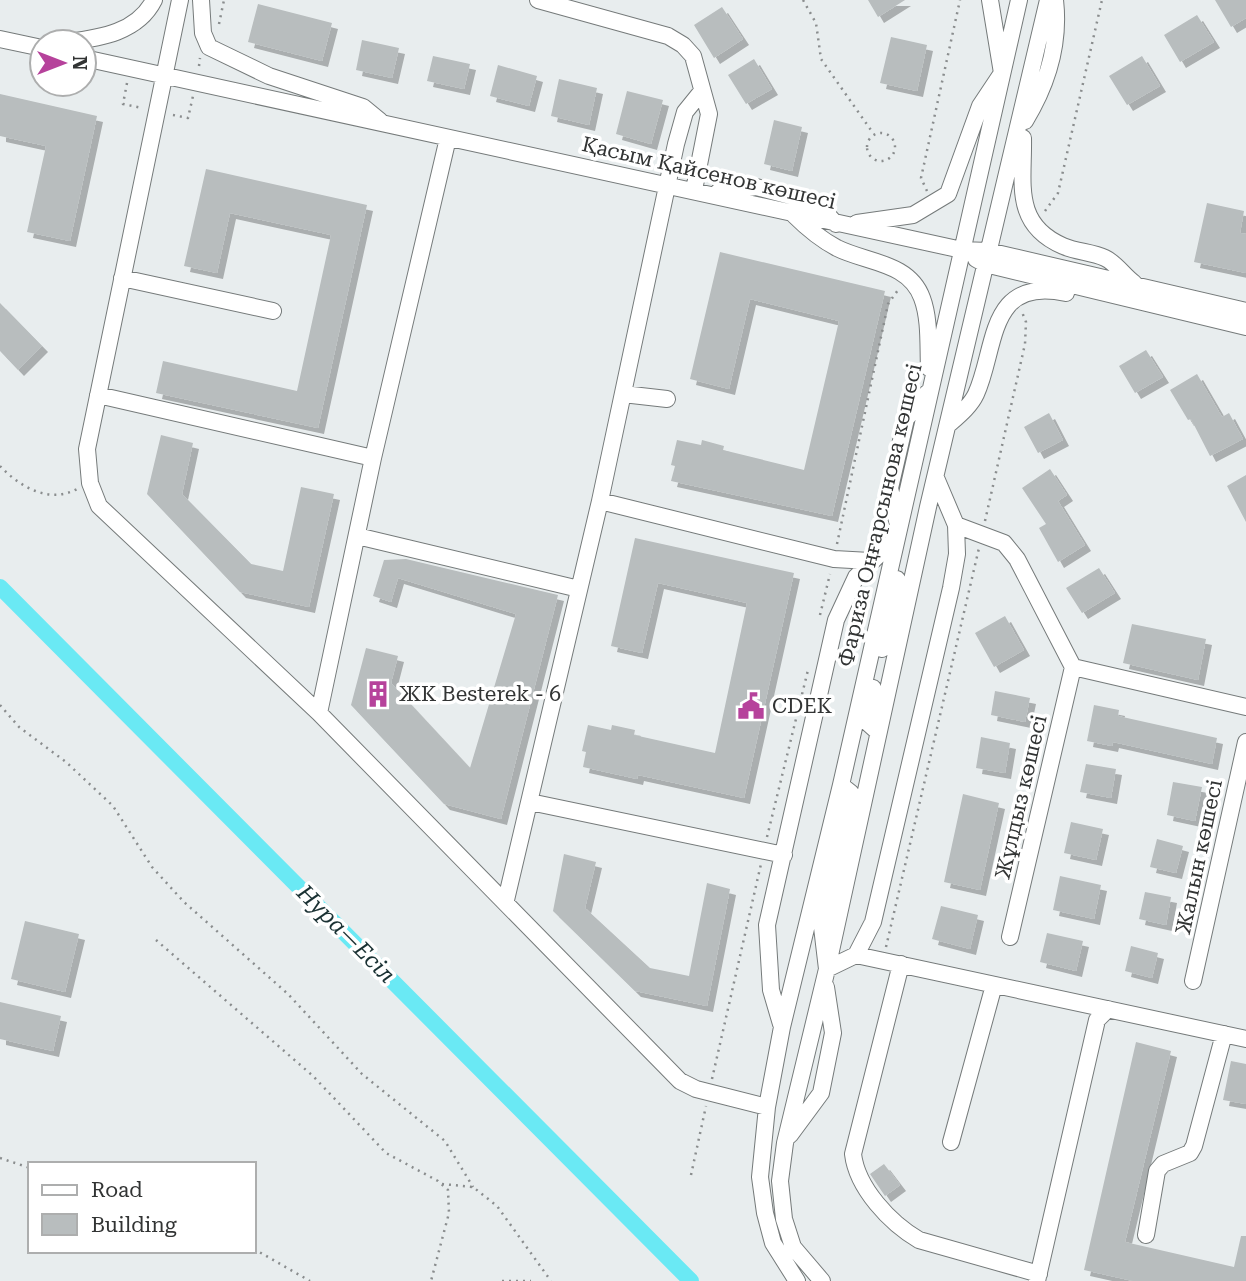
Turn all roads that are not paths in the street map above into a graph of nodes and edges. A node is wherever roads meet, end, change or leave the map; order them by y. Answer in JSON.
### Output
{"nodes":[{"id":1,"x":154,"y":0,"type":"edge"},
{"id":2,"x":180,"y":0,"type":"edge"},
{"id":3,"x":201,"y":0,"type":"edge"},
{"id":4,"x":538,"y":0,"type":"edge"},
{"id":5,"x":990,"y":0,"type":"edge"},
{"id":6,"x":1018,"y":0,"type":"edge"},
{"id":7,"x":1048,"y":0,"type":"edge"},
{"id":8,"x":1055,"y":0,"type":"edge"},
{"id":9,"x":98,"y":36,"type":"edge"},
{"id":10,"x":0,"y":39,"type":"edge"},
{"id":11,"x":28,"y":45,"type":"edge"},
{"id":12,"x":98,"y":61,"type":"edge"},
{"id":13,"x":1002,"y":73,"type":"junction"},
{"id":14,"x":163,"y":77,"type":"junction"},
{"id":15,"x":702,"y":90,"type":"junction"},
{"id":16,"x":1021,"y":123,"type":"junction"},
{"id":17,"x":385,"y":124,"type":"junction"},
{"id":18,"x":448,"y":138,"type":"junction"},
{"id":19,"x":669,"y":184,"type":"junction"},
{"id":20,"x":701,"y":192,"type":"junction"},
{"id":21,"x":794,"y":215,"type":"junction"},
{"id":22,"x":839,"y":224,"type":"junction"},
{"id":23,"x":962,"y":250,"type":"junction"},
{"id":24,"x":986,"y":258,"type":"junction"},
{"id":25,"x":121,"y":278,"type":"junction"},
{"id":26,"x":1136,"y":285,"type":"junction"},
{"id":27,"x":1121,"y":298,"type":"junction"},
{"id":28,"x":1246,"y":311,"type":"edge"},
{"id":29,"x":273,"y":312,"type":"dead end"},
{"id":30,"x":1246,"y":327,"type":"edge"},
{"id":31,"x":930,"y":390,"type":"junction"},
{"id":32,"x":623,"y":394,"type":"junction"},
{"id":33,"x":98,"y":395,"type":"junction"},
{"id":34,"x":667,"y":399,"type":"dead end"},
{"id":35,"x":947,"y":426,"type":"junction"},
{"id":36,"x":373,"y":458,"type":"junction"},
{"id":37,"x":936,"y":478,"type":"junction"},
{"id":38,"x":600,"y":501,"type":"junction"},
{"id":39,"x":956,"y":525,"type":"junction"},
{"id":40,"x":897,"y":533,"type":"junction"},
{"id":41,"x":356,"y":536,"type":"junction"},
{"id":42,"x":870,"y":561,"type":"junction"},
{"id":43,"x":579,"y":589,"type":"junction"},
{"id":44,"x":1073,"y":667,"type":"junction"},
{"id":45,"x":1246,"y":707,"type":"edge"},
{"id":46,"x":319,"y":713,"type":"junction"},
{"id":47,"x":878,"y":732,"type":"junction"},
{"id":48,"x":1246,"y":742,"type":"edge"},
{"id":49,"x":841,"y":785,"type":"junction"},
{"id":50,"x":530,"y":802,"type":"junction"},
{"id":51,"x":784,"y":855,"type":"junction"},
{"id":52,"x":506,"y":900,"type":"junction"},
{"id":53,"x":1010,"y":937,"type":"dead end"},
{"id":54,"x":856,"y":955,"type":"junction"},
{"id":55,"x":901,"y":964,"type":"junction"},
{"id":56,"x":826,"y":975,"type":"junction"},
{"id":57,"x":1193,"y":981,"type":"dead end"},
{"id":58,"x":994,"y":985,"type":"junction"},
{"id":59,"x":1108,"y":1009,"type":"junction"},
{"id":60,"x":782,"y":1027,"type":"junction"},
{"id":61,"x":1224,"y":1034,"type":"junction"},
{"id":62,"x":1246,"y":1039,"type":"edge"},
{"id":63,"x":767,"y":1107,"type":"junction"},
{"id":64,"x":951,"y":1142,"type":"dead end"},
{"id":65,"x":785,"y":1143,"type":"junction"},
{"id":66,"x":1146,"y":1235,"type":"dead end"},
{"id":67,"x":816,"y":1276,"type":"edge"},
{"id":68,"x":1038,"y":1278,"type":"edge"},
{"id":69,"x":797,"y":1281,"type":"edge"}],
"edges":[{"from":1,"to":9,"type":"street"},
{"from":2,"to":14,"type":"street"},
{"from":3,"to":17,"type":"street"},
{"from":4,"to":15,"type":"street"},
{"from":5,"to":13,"type":"street"},
{"from":6,"to":13,"type":"street","name":"Фариза Оңғарсынова көшесі"},
{"from":7,"to":16,"type":"street"},
{"from":8,"to":16,"type":"street"},
{"from":10,"to":11,"type":"street"},
{"from":12,"to":14,"type":"street"},
{"from":13,"to":22,"type":"street"},
{"from":13,"to":23,"type":"street","name":"Фариза Оңғарсынова көшесі"},
{"from":14,"to":17,"type":"street","name":"Қасым Қайсенов көшесі"},
{"from":14,"to":25,"type":"street"},
{"from":15,"to":19,"type":"street"},
{"from":15,"to":20,"type":"street"},
{"from":16,"to":24,"type":"street"},
{"from":16,"to":26,"type":"street"},
{"from":17,"to":18,"type":"street","name":"Қасым Қайсенов көшесі"},
{"from":18,"to":19,"type":"street","name":"Қасым Қайсенов көшесі"},
{"from":18,"to":36,"type":"street"},
{"from":19,"to":20,"type":"street","name":"Қасым Қайсенов көшесі"},
{"from":19,"to":32,"type":"street"},
{"from":20,"to":21,"type":"street","name":"Қасым Қайсенов көшесі"},
{"from":20,"to":22,"type":"street"},
{"from":21,"to":22,"type":"street","name":"Қасым Қайсенов көшесі"},
{"from":21,"to":31,"type":"street"},
{"from":22,"to":23,"type":"street","name":"Қасым Қайсенов көшесі"},
{"from":23,"to":24,"type":"street","name":"Қасым Қайсенов көшесі"},
{"from":23,"to":31,"type":"street","name":"Фариза Оңғарсынова көшесі"},
{"from":24,"to":26,"type":"street","name":"Қасым Қайсенов көшесі"},
{"from":24,"to":27,"type":"street","name":"Қасым Қайсенов көшесі"},
{"from":24,"to":35,"type":"street"},
{"from":25,"to":29,"type":"street"},
{"from":25,"to":33,"type":"street"},
{"from":26,"to":28,"type":"street","name":"Қасым Қайсенов көшесі"},
{"from":27,"to":30,"type":"street","name":"Қасым Қайсенов көшесі"},
{"from":27,"to":35,"type":"street"},
{"from":31,"to":40,"type":"street","name":"Фариза Оңғарсынова көшесі"},
{"from":32,"to":34,"type":"street"},
{"from":32,"to":38,"type":"street"},
{"from":33,"to":36,"type":"street"},
{"from":33,"to":46,"type":"street"},
{"from":35,"to":37,"type":"street"},
{"from":36,"to":41,"type":"street"},
{"from":37,"to":39,"type":"street"},
{"from":37,"to":47,"type":"street"},
{"from":38,"to":42,"type":"street"},
{"from":38,"to":43,"type":"street"},
{"from":39,"to":44,"type":"street"},
{"from":39,"to":54,"type":"street"},
{"from":40,"to":42,"type":"street"},
{"from":40,"to":47,"type":"street"},
{"from":40,"to":49,"type":"street","name":"Фариза Оңғарсынова көшесі"},
{"from":41,"to":43,"type":"street"},
{"from":41,"to":46,"type":"street"},
{"from":42,"to":51,"type":"street"},
{"from":43,"to":50,"type":"street"},
{"from":44,"to":45,"type":"street"},
{"from":44,"to":53,"type":"street","name":"Жұлдыз көшесі"},
{"from":46,"to":52,"type":"street"},
{"from":47,"to":56,"type":"street"},
{"from":48,"to":57,"type":"street","name":"Жалын көшесі"},
{"from":49,"to":56,"type":"street"},
{"from":49,"to":60,"type":"street","name":"Фариза Оңғарсынова көшесі"},
{"from":50,"to":51,"type":"street"},
{"from":50,"to":52,"type":"street"},
{"from":51,"to":60,"type":"street"},
{"from":52,"to":63,"type":"street"},
{"from":54,"to":55,"type":"street"},
{"from":54,"to":56,"type":"street"},
{"from":55,"to":58,"type":"street"},
{"from":55,"to":68,"type":"street"},
{"from":56,"to":65,"type":"street"},
{"from":56,"to":65,"type":"street"},
{"from":58,"to":59,"type":"street"},
{"from":58,"to":64,"type":"street"},
{"from":59,"to":61,"type":"street"},
{"from":59,"to":68,"type":"street"},
{"from":60,"to":63,"type":"street","name":"Фариза Оңғарсынова көшесі"},
{"from":61,"to":62,"type":"street"},
{"from":61,"to":66,"type":"street"},
{"from":63,"to":69,"type":"street","name":"Фариза Оңғарсынова көшесі"},
{"from":65,"to":67,"type":"street"}]}
